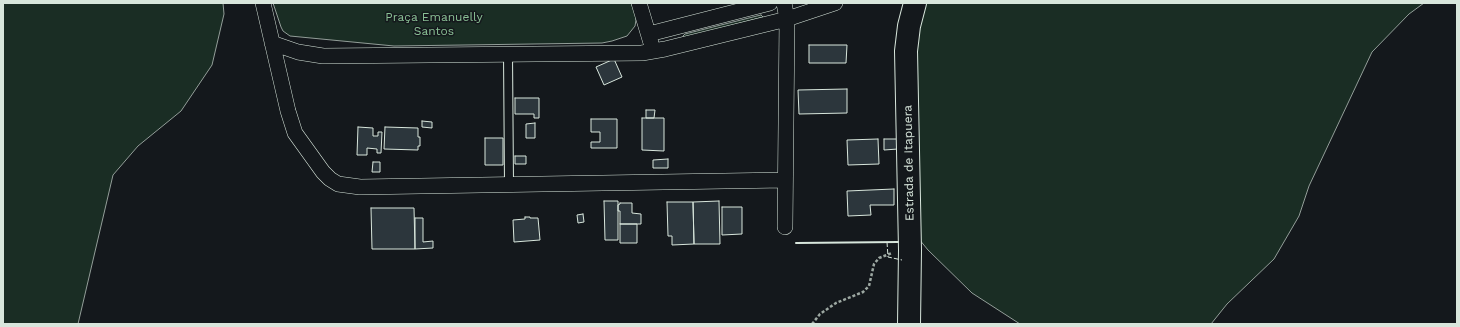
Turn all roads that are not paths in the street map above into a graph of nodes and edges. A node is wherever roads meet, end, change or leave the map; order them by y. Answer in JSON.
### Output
{"nodes":[{"id":1,"x":262,"y":3,"type":"edge"},
{"id":2,"x":639,"y":3,"type":"edge"},
{"id":3,"x":770,"y":3,"type":"edge"},
{"id":4,"x":784,"y":3,"type":"edge"},
{"id":5,"x":836,"y":3,"type":"edge"},
{"id":6,"x":915,"y":3,"type":"edge"},
{"id":7,"x":787,"y":20,"type":"junction"},
{"id":8,"x":649,"y":34,"type":"junction"},
{"id":9,"x":272,"y":43,"type":"junction"},
{"id":10,"x":654,"y":51,"type":"junction"},
{"id":11,"x":508,"y":54,"type":"junction"},
{"id":12,"x":785,"y":180,"type":"junction"},
{"id":13,"x":509,"y":184,"type":"junction"},
{"id":14,"x":785,"y":227,"type":"dead end"},
{"id":15,"x":909,"y":324,"type":"edge"}],
"edges":[{"from":1,"to":9,"type":"street"},
{"from":2,"to":8,"type":"street"},
{"from":3,"to":8,"type":"street"},
{"from":4,"to":7,"type":"street"},
{"from":5,"to":7,"type":"street"},
{"from":6,"to":15,"type":"street","name":"Estrada de Itapuera"},
{"from":7,"to":10,"type":"street"},
{"from":7,"to":12,"type":"street"},
{"from":8,"to":10,"type":"street"},
{"from":9,"to":11,"type":"street"},
{"from":9,"to":13,"type":"street"},
{"from":10,"to":11,"type":"street"},
{"from":11,"to":13,"type":"lane"},
{"from":12,"to":13,"type":"street"},
{"from":12,"to":14,"type":"street"}]}
